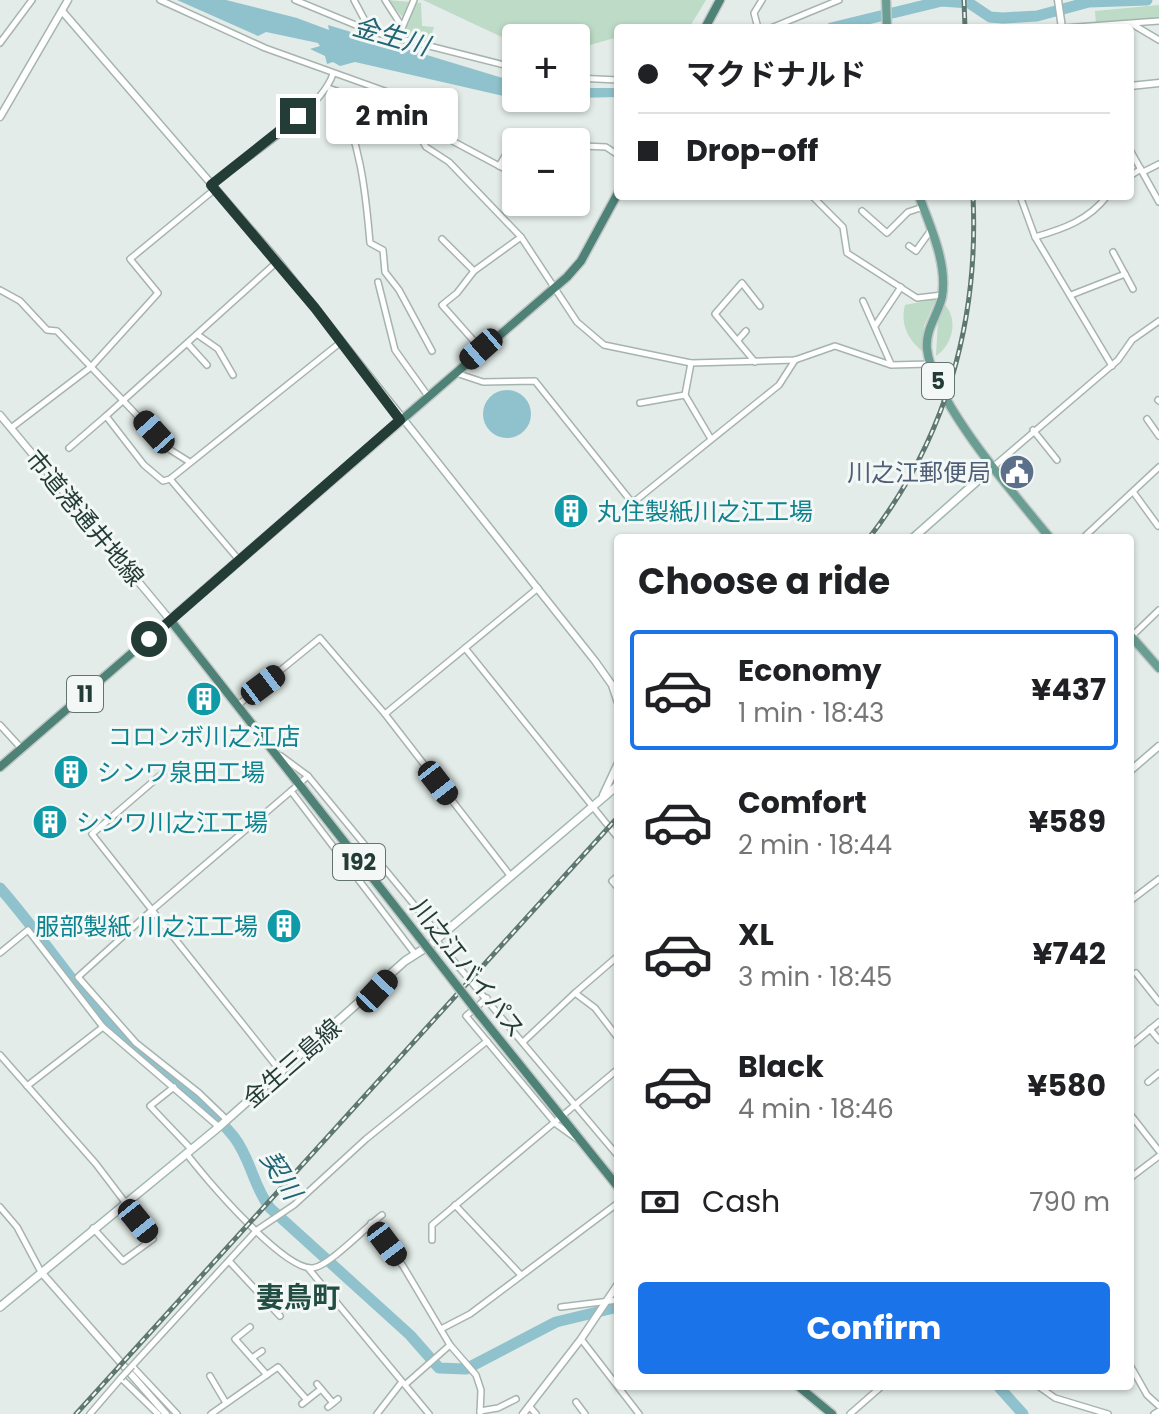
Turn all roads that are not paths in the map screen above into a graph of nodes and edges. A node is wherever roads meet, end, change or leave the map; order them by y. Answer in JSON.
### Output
{"nodes":[{"id":1,"x":32,"y":0,"type":"edge"},
{"id":2,"x":68,"y":0,"type":"edge"},
{"id":3,"x":160,"y":0,"type":"edge"},
{"id":4,"x":297,"y":0,"type":"edge"},
{"id":5,"x":354,"y":0,"type":"edge"},
{"id":6,"x":385,"y":0,"type":"edge"},
{"id":7,"x":414,"y":0,"type":"edge"},
{"id":8,"x":720,"y":0,"type":"edge"},
{"id":9,"x":762,"y":0,"type":"edge"},
{"id":10,"x":839,"y":0,"type":"edge"},
{"id":11,"x":886,"y":0,"type":"edge"},
{"id":12,"x":1058,"y":0,"type":"edge"},
{"id":13,"x":62,"y":11,"type":"junction"},
{"id":14,"x":1159,"y":21,"type":"edge"},
{"id":15,"x":1132,"y":23,"type":"joint"},
{"id":16,"x":707,"y":24,"type":"edge"},
{"id":17,"x":757,"y":24,"type":"edge"},
{"id":18,"x":781,"y":24,"type":"edge"},
{"id":19,"x":887,"y":24,"type":"edge"},
{"id":20,"x":1062,"y":24,"type":"edge"},
{"id":21,"x":1114,"y":24,"type":"edge"},
{"id":22,"x":1134,"y":24,"type":"edge"},
{"id":23,"x":402,"y":29,"type":"junction"},
{"id":24,"x":370,"y":31,"type":"junction"},
{"id":25,"x":402,"y":40,"type":"junction"},
{"id":26,"x":1159,"y":40,"type":"edge"},
{"id":27,"x":0,"y":43,"type":"edge"},
{"id":28,"x":502,"y":65,"type":"edge"},
{"id":29,"x":333,"y":74,"type":"junction"},
{"id":30,"x":590,"y":79,"type":"edge"},
{"id":31,"x":614,"y":80,"type":"edge"},
{"id":32,"x":1159,"y":83,"type":"edge"},
{"id":33,"x":1134,"y":86,"type":"edge"},
{"id":34,"x":328,"y":88,"type":"junction"},
{"id":35,"x":0,"y":117,"type":"edge"},
{"id":36,"x":413,"y":125,"type":"junction"},
{"id":37,"x":590,"y":146,"type":"edge"},
{"id":38,"x":614,"y":152,"type":"edge"},
{"id":39,"x":1134,"y":157,"type":"edge"},
{"id":40,"x":502,"y":161,"type":"edge"},
{"id":41,"x":1159,"y":164,"type":"edge"},
{"id":42,"x":499,"y":166,"type":"junction"},
{"id":43,"x":502,"y":168,"type":"edge"},
{"id":44,"x":1142,"y":170,"type":"junction"},
{"id":45,"x":1134,"y":174,"type":"edge"},
{"id":46,"x":213,"y":187,"type":"junction"},
{"id":47,"x":614,"y":200,"type":"edge"},
{"id":48,"x":816,"y":200,"type":"edge"},
{"id":49,"x":920,"y":200,"type":"edge"},
{"id":50,"x":1021,"y":200,"type":"edge"},
{"id":51,"x":1104,"y":200,"type":"edge"},
{"id":52,"x":1159,"y":202,"type":"edge"},
{"id":53,"x":923,"y":207,"type":"junction"},
{"id":54,"x":862,"y":211,"type":"dead end"},
{"id":55,"x":931,"y":229,"type":"junction"},
{"id":56,"x":521,"y":237,"type":"junction"},
{"id":57,"x":1035,"y":237,"type":"junction"},
{"id":58,"x":442,"y":239,"type":"dead end"},
{"id":59,"x":909,"y":246,"type":"dead end"},
{"id":60,"x":1113,"y":252,"type":"dead end"},
{"id":61,"x":278,"y":261,"type":"junction"},
{"id":62,"x":474,"y":271,"type":"junction"},
{"id":63,"x":1125,"y":274,"type":"junction"},
{"id":64,"x":378,"y":282,"type":"dead end"},
{"id":65,"x":901,"y":287,"type":"junction"},
{"id":66,"x":552,"y":289,"type":"junction"},
{"id":67,"x":1133,"y":289,"type":"dead end"},
{"id":68,"x":0,"y":290,"type":"edge"},
{"id":69,"x":942,"y":295,"type":"junction"},
{"id":70,"x":1071,"y":295,"type":"junction"},
{"id":71,"x":863,"y":301,"type":"dead end"},
{"id":72,"x":760,"y":306,"type":"dead end"},
{"id":73,"x":1159,"y":321,"type":"edge"},
{"id":74,"x":874,"y":327,"type":"junction"},
{"id":75,"x":746,"y":331,"type":"dead end"},
{"id":76,"x":198,"y":335,"type":"junction"},
{"id":77,"x":738,"y":340,"type":"junction"},
{"id":78,"x":341,"y":342,"type":"junction"},
{"id":79,"x":188,"y":344,"type":"junction"},
{"id":80,"x":481,"y":349,"type":"junction"},
{"id":81,"x":432,"y":351,"type":"dead end"},
{"id":82,"x":795,"y":360,"type":"junction"},
{"id":83,"x":756,"y":362,"type":"junction"},
{"id":84,"x":691,"y":363,"type":"junction"},
{"id":85,"x":930,"y":364,"type":"junction"},
{"id":86,"x":207,"y":365,"type":"dead end"},
{"id":87,"x":891,"y":365,"type":"junction"},
{"id":88,"x":1112,"y":366,"type":"junction"},
{"id":89,"x":91,"y":367,"type":"junction"},
{"id":90,"x":455,"y":372,"type":"junction"},
{"id":91,"x":233,"y":375,"type":"dead end"},
{"id":92,"x":685,"y":395,"type":"junction"},
{"id":93,"x":428,"y":396,"type":"junction"},
{"id":94,"x":125,"y":399,"type":"junction"},
{"id":95,"x":640,"y":403,"type":"dead end"},
{"id":96,"x":0,"y":415,"type":"edge"},
{"id":97,"x":106,"y":416,"type":"junction"},
{"id":98,"x":1147,"y":419,"type":"dead end"},
{"id":99,"x":400,"y":420,"type":"junction"},
{"id":100,"x":11,"y":428,"type":"junction"},
{"id":101,"x":1033,"y":430,"type":"junction"},
{"id":102,"x":1159,"y":436,"type":"edge"},
{"id":103,"x":711,"y":439,"type":"junction"},
{"id":104,"x":69,"y":448,"type":"dead end"},
{"id":105,"x":1057,"y":460,"type":"dead end"},
{"id":106,"x":188,"y":461,"type":"junction"},
{"id":107,"x":993,"y":467,"type":"junction"},
{"id":108,"x":1159,"y":467,"type":"edge"},
{"id":109,"x":170,"y":479,"type":"junction"},
{"id":110,"x":1134,"y":493,"type":"junction"},
{"id":111,"x":1158,"y":526,"type":"edge"},
{"id":112,"x":918,"y":534,"type":"edge"},
{"id":113,"x":1047,"y":534,"type":"edge"},
{"id":114,"x":1088,"y":534,"type":"edge"},
{"id":115,"x":239,"y":560,"type":"junction"},
{"id":116,"x":538,"y":588,"type":"junction"},
{"id":117,"x":1159,"y":610,"type":"edge"},
{"id":118,"x":171,"y":621,"type":"junction"},
{"id":119,"x":1134,"y":632,"type":"edge"},
{"id":120,"x":1134,"y":640,"type":"edge"},
{"id":121,"x":465,"y":648,"type":"junction"},
{"id":122,"x":1159,"y":668,"type":"edge"},
{"id":123,"x":605,"y":675,"type":"junction"},
{"id":124,"x":614,"y":685,"type":"edge"},
{"id":125,"x":614,"y":694,"type":"edge"},
{"id":126,"x":238,"y":705,"type":"junction"},
{"id":127,"x":385,"y":714,"type":"junction"},
{"id":128,"x":0,"y":725,"type":"edge"},
{"id":129,"x":1159,"y":746,"type":"edge"},
{"id":130,"x":267,"y":747,"type":"junction"},
{"id":131,"x":21,"y":749,"type":"junction"},
{"id":132,"x":0,"y":767,"type":"edge"},
{"id":133,"x":1134,"y":768,"type":"edge"},
{"id":134,"x":614,"y":772,"type":"edge"},
{"id":135,"x":163,"y":773,"type":"dead end"},
{"id":136,"x":308,"y":776,"type":"junction"},
{"id":137,"x":294,"y":787,"type":"junction"},
{"id":138,"x":614,"y":788,"type":"edge"},
{"id":139,"x":594,"y":805,"type":"junction"},
{"id":140,"x":614,"y":832,"type":"edge"},
{"id":141,"x":509,"y":874,"type":"junction"},
{"id":142,"x":1159,"y":879,"type":"edge"},
{"id":143,"x":1134,"y":898,"type":"edge"},
{"id":144,"x":152,"y":910,"type":"junction"},
{"id":145,"x":437,"y":937,"type":"junction"},
{"id":146,"x":0,"y":953,"type":"edge"},
{"id":147,"x":415,"y":954,"type":"junction"},
{"id":148,"x":614,"y":959,"type":"edge"},
{"id":149,"x":1136,"y":973,"type":"dead end"},
{"id":150,"x":575,"y":993,"type":"junction"},
{"id":151,"x":487,"y":998,"type":"junction"},
{"id":152,"x":1159,"y":1002,"type":"edge"},
{"id":153,"x":1159,"y":1022,"type":"edge"},
{"id":154,"x":103,"y":1027,"type":"junction"},
{"id":155,"x":1150,"y":1029,"type":"junction"},
{"id":156,"x":614,"y":1033,"type":"edge"},
{"id":157,"x":1159,"y":1040,"type":"edge"},
{"id":158,"x":487,"y":1041,"type":"junction"},
{"id":159,"x":523,"y":1042,"type":"junction"},
{"id":160,"x":1134,"y":1043,"type":"edge"},
{"id":161,"x":0,"y":1055,"type":"edge"},
{"id":162,"x":281,"y":1072,"type":"junction"},
{"id":163,"x":614,"y":1072,"type":"edge"},
{"id":164,"x":1159,"y":1073,"type":"edge"},
{"id":165,"x":1148,"y":1082,"type":"dead end"},
{"id":166,"x":27,"y":1086,"type":"junction"},
{"id":167,"x":174,"y":1087,"type":"junction"},
{"id":168,"x":574,"y":1104,"type":"junction"},
{"id":169,"x":1134,"y":1120,"type":"edge"},
{"id":170,"x":559,"y":1121,"type":"junction"},
{"id":171,"x":223,"y":1124,"type":"junction"},
{"id":172,"x":189,"y":1151,"type":"junction"},
{"id":173,"x":614,"y":1151,"type":"edge"},
{"id":174,"x":1159,"y":1154,"type":"edge"},
{"id":175,"x":1134,"y":1175,"type":"edge"},
{"id":176,"x":614,"y":1182,"type":"edge"},
{"id":177,"x":124,"y":1203,"type":"junction"},
{"id":178,"x":455,"y":1205,"type":"junction"},
{"id":179,"x":614,"y":1206,"type":"edge"},
{"id":180,"x":0,"y":1207,"type":"edge"},
{"id":181,"x":382,"y":1215,"type":"dead end"},
{"id":182,"x":371,"y":1223,"type":"junction"},
{"id":183,"x":93,"y":1228,"type":"junction"},
{"id":184,"x":257,"y":1230,"type":"junction"},
{"id":185,"x":432,"y":1240,"type":"dead end"},
{"id":186,"x":229,"y":1261,"type":"junction"},
{"id":187,"x":307,"y":1267,"type":"junction"},
{"id":188,"x":41,"y":1272,"type":"junction"},
{"id":189,"x":520,"y":1274,"type":"junction"},
{"id":190,"x":614,"y":1290,"type":"edge"},
{"id":191,"x":608,"y":1300,"type":"junction"},
{"id":192,"x":614,"y":1300,"type":"edge"},
{"id":193,"x":0,"y":1307,"type":"edge"},
{"id":194,"x":561,"y":1307,"type":"dead end"},
{"id":195,"x":280,"y":1316,"type":"dead end"},
{"id":196,"x":250,"y":1327,"type":"dead end"},
{"id":197,"x":441,"y":1329,"type":"junction"},
{"id":198,"x":581,"y":1339,"type":"junction"},
{"id":199,"x":450,"y":1345,"type":"junction"},
{"id":200,"x":262,"y":1351,"type":"dead end"},
{"id":201,"x":252,"y":1358,"type":"junction"},
{"id":202,"x":132,"y":1366,"type":"junction"},
{"id":203,"x":1134,"y":1372,"type":"edge"},
{"id":204,"x":267,"y":1375,"type":"junction"},
{"id":205,"x":210,"y":1376,"type":"dead end"},
{"id":206,"x":121,"y":1378,"type":"junction"},
{"id":207,"x":614,"y":1382,"type":"edge"},
{"id":208,"x":404,"y":1383,"type":"junction"},
{"id":209,"x":620,"y":1390,"type":"edge"},
{"id":210,"x":803,"y":1390,"type":"edge"},
{"id":211,"x":877,"y":1390,"type":"edge"},
{"id":212,"x":1044,"y":1390,"type":"edge"},
{"id":213,"x":516,"y":1399,"type":"dead end"},
{"id":214,"x":576,"y":1402,"type":"dead end"},
{"id":215,"x":226,"y":1403,"type":"junction"},
{"id":216,"x":333,"y":1403,"type":"dead end"},
{"id":217,"x":529,"y":1406,"type":"junction"},
{"id":218,"x":1157,"y":1410,"type":"edge"},
{"id":219,"x":480,"y":1412,"type":"edge"},
{"id":220,"x":1092,"y":1412,"type":"edge"},
{"id":221,"x":90,"y":1414,"type":"edge"},
{"id":222,"x":158,"y":1414,"type":"edge"},
{"id":223,"x":166,"y":1414,"type":"edge"},
{"id":224,"x":177,"y":1414,"type":"edge"},
{"id":225,"x":211,"y":1414,"type":"edge"},
{"id":226,"x":377,"y":1414,"type":"edge"},
{"id":227,"x":429,"y":1414,"type":"edge"},
{"id":228,"x":523,"y":1414,"type":"edge"},
{"id":229,"x":536,"y":1414,"type":"edge"},
{"id":230,"x":585,"y":1414,"type":"edge"},
{"id":231,"x":639,"y":1414,"type":"edge"},
{"id":232,"x":832,"y":1414,"type":"edge"},
{"id":233,"x":850,"y":1414,"type":"edge"},
{"id":234,"x":1108,"y":1414,"type":"edge"}],
"edges":[{"from":1,"to":27,"type":"street"},
{"from":2,"to":13,"type":"street"},
{"from":3,"to":29,"type":"street"},
{"from":4,"to":24,"type":"street"},
{"from":5,"to":24,"type":"street"},
{"from":6,"to":23,"type":"street"},
{"from":7,"to":23,"type":"street"},
{"from":8,"to":16,"type":"highway"},
{"from":9,"to":17,"type":"street"},
{"from":10,"to":18,"type":"street"},
{"from":11,"to":19,"type":"main road"},
{"from":12,"to":20,"type":"street"},
{"from":13,"to":35,"type":"street"},
{"from":13,"to":46,"type":"street"},
{"from":14,"to":15,"type":"street"},
{"from":15,"to":21,"type":"street"},
{"from":22,"to":26,"type":"street"},
{"from":23,"to":25,"type":"street"},
{"from":24,"to":25,"type":"street"},
{"from":25,"to":28,"type":"street"},
{"from":29,"to":34,"type":"street"},
{"from":29,"to":36,"type":"street"},
{"from":30,"to":31,"type":"street"},
{"from":32,"to":33,"type":"street"},
{"from":34,"to":46,"type":"street"},
{"from":34,"to":81,"type":"street"},
{"from":36,"to":42,"type":"street"},
{"from":36,"to":56,"type":"street"},
{"from":37,"to":38,"type":"street"},
{"from":39,"to":44,"type":"street"},
{"from":40,"to":42,"type":"street"},
{"from":41,"to":44,"type":"street"},
{"from":42,"to":43,"type":"street"},
{"from":44,"to":45,"type":"street"},
{"from":44,"to":52,"type":"street"},
{"from":46,"to":61,"type":"street"},
{"from":46,"to":89,"type":"street"},
{"from":47,"to":66,"type":"highway","number":"11"},
{"from":48,"to":65,"type":"street"},
{"from":49,"to":53,"type":"main road","number":"5"},
{"from":50,"to":57,"type":"street"},
{"from":51,"to":57,"type":"street"},
{"from":53,"to":54,"type":"street"},
{"from":53,"to":55,"type":"main road","number":"5"},
{"from":55,"to":59,"type":"street"},
{"from":55,"to":69,"type":"main road","number":"5"},
{"from":56,"to":62,"type":"street"},
{"from":56,"to":66,"type":"street"},
{"from":57,"to":70,"type":"street"},
{"from":58,"to":62,"type":"street"},
{"from":60,"to":63,"type":"street"},
{"from":61,"to":76,"type":"street"},
{"from":61,"to":78,"type":"street"},
{"from":62,"to":80,"type":"street"},
{"from":63,"to":67,"type":"street"},
{"from":63,"to":70,"type":"street"},
{"from":64,"to":93,"type":"street"},
{"from":65,"to":69,"type":"street"},
{"from":65,"to":74,"type":"street"},
{"from":66,"to":80,"type":"highway","number":"11"},
{"from":66,"to":84,"type":"street"},
{"from":68,"to":89,"type":"street"},
{"from":69,"to":85,"type":"main road","number":"5"},
{"from":70,"to":88,"type":"street"},
{"from":71,"to":74,"type":"street"},
{"from":72,"to":77,"type":"street"},
{"from":73,"to":88,"type":"street"},
{"from":74,"to":87,"type":"street"},
{"from":75,"to":77,"type":"street"},
{"from":76,"to":79,"type":"street"},
{"from":76,"to":91,"type":"street"},
{"from":77,"to":83,"type":"street"},
{"from":78,"to":99,"type":"street"},
{"from":78,"to":106,"type":"street"},
{"from":79,"to":86,"type":"street"},
{"from":79,"to":94,"type":"street"},
{"from":80,"to":90,"type":"highway","number":"11"},
{"from":82,"to":83,"type":"street"},
{"from":82,"to":87,"type":"street"},
{"from":82,"to":103,"type":"street"},
{"from":83,"to":84,"type":"street"},
{"from":84,"to":92,"type":"street"},
{"from":85,"to":87,"type":"street"},
{"from":85,"to":107,"type":"main road","number":"5"},
{"from":88,"to":101,"type":"street"},
{"from":89,"to":94,"type":"street"},
{"from":89,"to":100,"type":"street"},
{"from":90,"to":93,"type":"highway","number":"11"},
{"from":90,"to":103,"type":"street"},
{"from":92,"to":95,"type":"street"},
{"from":92,"to":103,"type":"street"},
{"from":93,"to":99,"type":"highway","number":"11"},
{"from":94,"to":97,"type":"street"},
{"from":94,"to":106,"type":"street"},
{"from":96,"to":100,"type":"street","name":"市道港通井地線"},
{"from":97,"to":104,"type":"street"},
{"from":97,"to":109,"type":"street"},
{"from":98,"to":102,"type":"street"},
{"from":99,"to":115,"type":"highway","number":"11"},
{"from":99,"to":116,"type":"street"},
{"from":100,"to":118,"type":"street","name":"市道港通井地線"},
{"from":101,"to":105,"type":"street"},
{"from":101,"to":107,"type":"street"},
{"from":106,"to":109,"type":"street"},
{"from":107,"to":112,"type":"main road"},
{"from":107,"to":113,"type":"main road","number":"5"},
{"from":108,"to":110,"type":"street"},
{"from":109,"to":115,"type":"street"},
{"from":110,"to":111,"type":"street"},
{"from":110,"to":114,"type":"street"},
{"from":115,"to":118,"type":"highway","number":"11"},
{"from":116,"to":121,"type":"street"},
{"from":116,"to":123,"type":"street"},
{"from":117,"to":119,"type":"street"},
{"from":118,"to":126,"type":"highway","name":"川之江バイパス","number":"192"},
{"from":118,"to":131,"type":"highway","number":"11"},
{"from":120,"to":122,"type":"main road"},
{"from":121,"to":127,"type":"street"},
{"from":121,"to":139,"type":"street"},
{"from":123,"to":124,"type":"street"},
{"from":123,"to":125,"type":"street"},
{"from":126,"to":127,"type":"street"},
{"from":126,"to":130,"type":"highway","name":"川之江バイパス","number":"192"},
{"from":127,"to":141,"type":"street"},
{"from":128,"to":131,"type":"street"},
{"from":129,"to":133,"type":"street"},
{"from":130,"to":136,"type":"street"},
{"from":130,"to":137,"type":"highway","name":"川之江バイパス","number":"192"},
{"from":131,"to":132,"type":"highway","number":"11"},
{"from":134,"to":139,"type":"street"},
{"from":135,"to":144,"type":"street"},
{"from":136,"to":137,"type":"street"},
{"from":136,"to":145,"type":"street"},
{"from":137,"to":144,"type":"street"},
{"from":137,"to":147,"type":"street"},
{"from":137,"to":170,"type":"highway","name":"川之江バイパス","number":"192","bridge":true},
{"from":138,"to":139,"type":"main road","name":"金生三島線"},
{"from":139,"to":140,"type":"street"},
{"from":139,"to":141,"type":"main road","name":"金生三島線"},
{"from":141,"to":145,"type":"main road","name":"金生三島線"},
{"from":142,"to":143,"type":"street"},
{"from":144,"to":162,"type":"street"},
{"from":144,"to":171,"type":"street"},
{"from":145,"to":147,"type":"main road","name":"金生三島線"},
{"from":145,"to":151,"type":"street"},
{"from":146,"to":154,"type":"street"},
{"from":147,"to":162,"type":"main road","name":"金生三島線"},
{"from":148,"to":150,"type":"street"},
{"from":149,"to":152,"type":"street"},
{"from":150,"to":156,"type":"street"},
{"from":150,"to":159,"type":"street"},
{"from":151,"to":158,"type":"street"},
{"from":151,"to":159,"type":"street"},
{"from":153,"to":155,"type":"street"},
{"from":154,"to":166,"type":"street"},
{"from":154,"to":167,"type":"street"},
{"from":155,"to":157,"type":"street"},
{"from":155,"to":160,"type":"street"},
{"from":158,"to":170,"type":"street"},
{"from":158,"to":184,"type":"street"},
{"from":159,"to":168,"type":"street"},
{"from":161,"to":166,"type":"street"},
{"from":162,"to":171,"type":"main road","name":"金生三島線"},
{"from":163,"to":168,"type":"street"},
{"from":164,"to":165,"type":"street"},
{"from":166,"to":177,"type":"street"},
{"from":167,"to":171,"type":"street"},
{"from":167,"to":172,"type":"street"},
{"from":168,"to":170,"type":"street"},
{"from":168,"to":173,"type":"street"},
{"from":169,"to":174,"type":"street"},
{"from":170,"to":176,"type":"highway","name":"川之江バイパス","number":"192"},
{"from":170,"to":178,"type":"street"},
{"from":171,"to":172,"type":"main road","name":"金生三島線"},
{"from":172,"to":177,"type":"main road","name":"金生三島線"},
{"from":172,"to":184,"type":"street"},
{"from":174,"to":175,"type":"street"},
{"from":177,"to":183,"type":"main road","name":"金生三島線"},
{"from":177,"to":183,"type":"street"},
{"from":178,"to":185,"type":"street"},
{"from":178,"to":189,"type":"street"},
{"from":179,"to":189,"type":"street"},
{"from":180,"to":188,"type":"street"},
{"from":181,"to":182,"type":"street"},
{"from":182,"to":187,"type":"street"},
{"from":182,"to":197,"type":"street"},
{"from":183,"to":188,"type":"main road","name":"金生三島線"},
{"from":184,"to":186,"type":"street"},
{"from":184,"to":187,"type":"street"},
{"from":186,"to":195,"type":"street"},
{"from":186,"to":202,"type":"street"},
{"from":187,"to":208,"type":"street"},
{"from":188,"to":193,"type":"main road","name":"金生三島線"},
{"from":188,"to":223,"type":"street"},
{"from":189,"to":197,"type":"street"},
{"from":190,"to":191,"type":"street"},
{"from":191,"to":192,"type":"street"},
{"from":191,"to":194,"type":"street"},
{"from":191,"to":198,"type":"street"},
{"from":196,"to":201,"type":"street"},
{"from":197,"to":199,"type":"street"},
{"from":198,"to":207,"type":"street"},
{"from":198,"to":217,"type":"street"},
{"from":199,"to":208,"type":"street"},
{"from":199,"to":219,"type":"street"},
{"from":200,"to":201,"type":"street"},
{"from":201,"to":204,"type":"street"},
{"from":202,"to":206,"type":"street","bridge":true},
{"from":202,"to":224,"type":"street"},
{"from":203,"to":218,"type":"street"},
{"from":204,"to":215,"type":"street"},
{"from":204,"to":216,"type":"street"},
{"from":205,"to":215,"type":"street"},
{"from":206,"to":221,"type":"street"},
{"from":206,"to":222,"type":"street"},
{"from":208,"to":226,"type":"street"},
{"from":208,"to":227,"type":"street"},
{"from":209,"to":231,"type":"street"},
{"from":210,"to":232,"type":"highway"},
{"from":211,"to":233,"type":"street"},
{"from":212,"to":220,"type":"street"},
{"from":213,"to":219,"type":"street"},
{"from":214,"to":230,"type":"street"},
{"from":215,"to":225,"type":"street"},
{"from":217,"to":228,"type":"street"},
{"from":217,"to":229,"type":"street"},
{"from":220,"to":234,"type":"street"}]}
